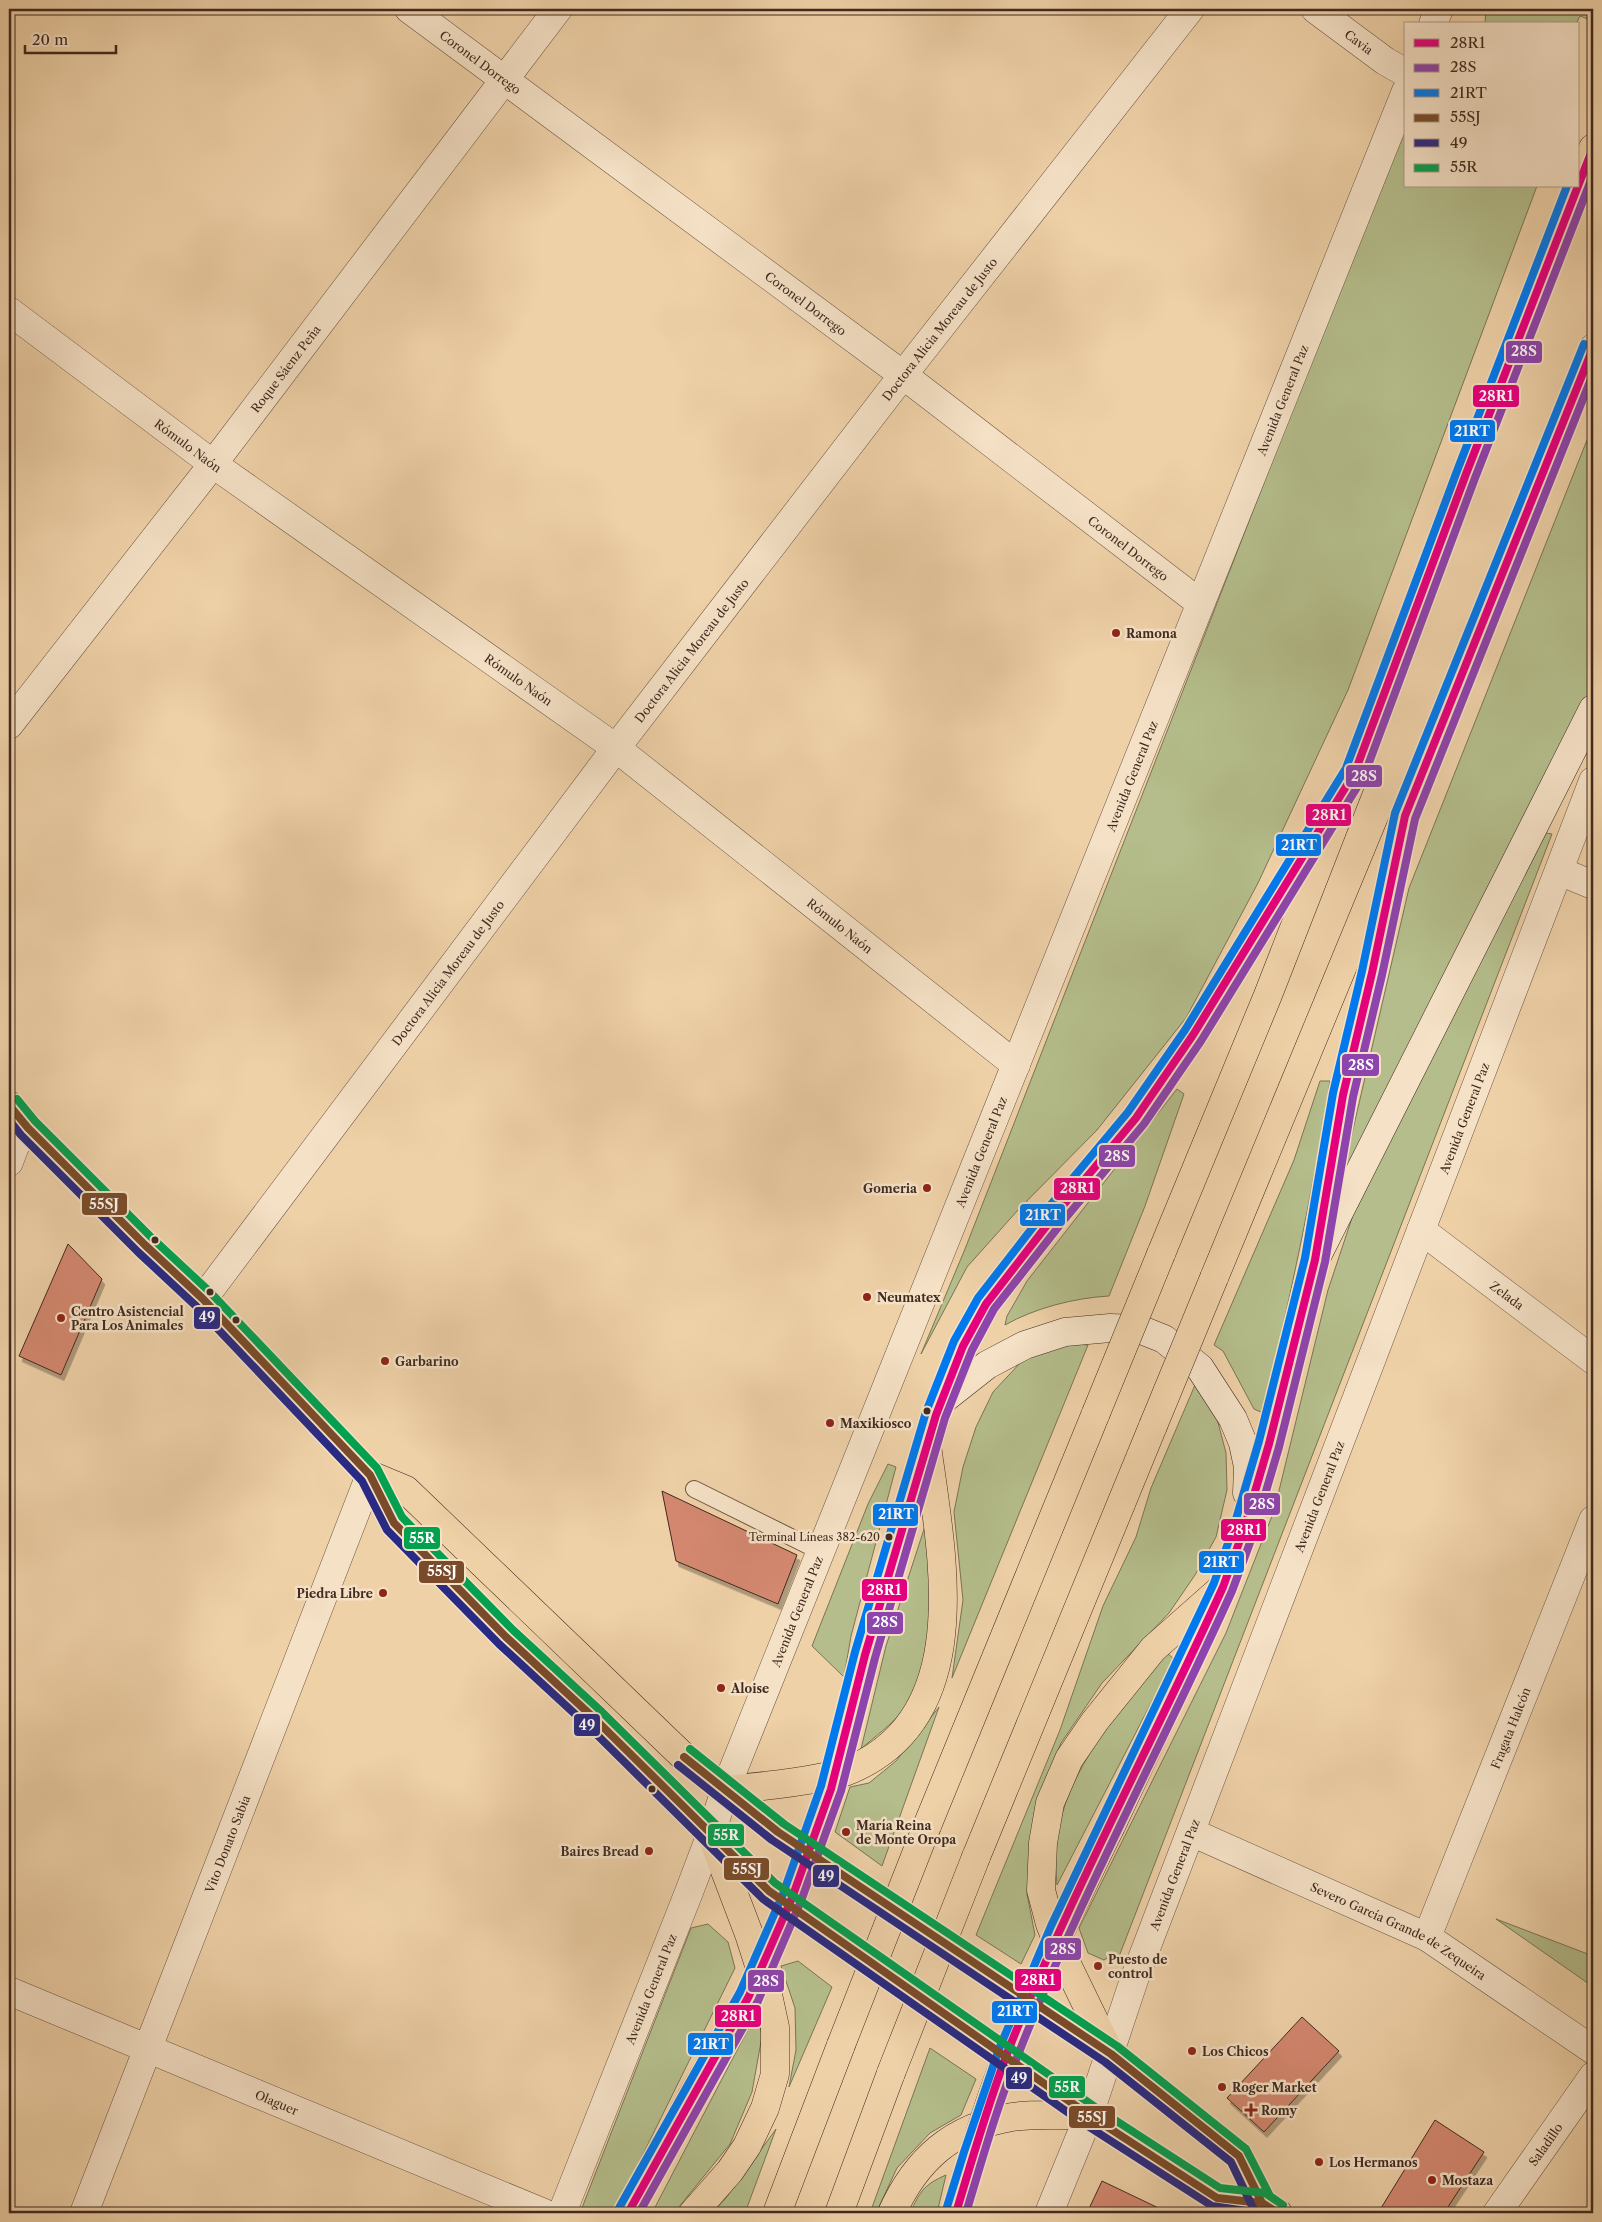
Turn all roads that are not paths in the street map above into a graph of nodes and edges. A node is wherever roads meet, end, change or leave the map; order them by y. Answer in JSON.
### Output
{"nodes":[{"id":1,"x":409,"y":9,"type":"edge"},
{"id":2,"x":558,"y":9,"type":"edge"},
{"id":3,"x":1190,"y":9,"type":"edge"},
{"id":4,"x":1315,"y":9,"type":"edge"},
{"id":5,"x":1439,"y":9,"type":"edge"},
{"id":6,"x":1434,"y":22,"type":"edge"},
{"id":7,"x":1404,"y":72,"type":"edge"},
{"id":8,"x":504,"y":80,"type":"junction"},
{"id":9,"x":1404,"y":96,"type":"edge"},
{"id":10,"x":1593,"y":148,"type":"edge"},
{"id":11,"x":1580,"y":181,"type":"edge"},
{"id":12,"x":1577,"y":188,"type":"edge"},
{"id":13,"x":9,"y":312,"type":"edge"},
{"id":14,"x":1593,"y":348,"type":"edge"},
{"id":15,"x":903,"y":375,"type":"junction"},
{"id":16,"x":213,"y":464,"type":"junction"},
{"id":17,"x":1200,"y":603,"type":"junction"},
{"id":18,"x":1593,"y":708,"type":"edge"},
{"id":19,"x":9,"y":725,"type":"edge"},
{"id":20,"x":616,"y":748,"type":"junction"},
{"id":21,"x":1355,"y":772,"type":"junction"},
{"id":22,"x":1593,"y":780,"type":"edge"},
{"id":23,"x":1405,"y":816,"type":"junction"},
{"id":24,"x":1559,"y":871,"type":"junction"},
{"id":25,"x":1593,"y":885,"type":"edge"},
{"id":26,"x":1016,"y":1065,"type":"junction"},
{"id":27,"x":9,"y":1105,"type":"edge"},
{"id":28,"x":28,"y":1128,"type":"junction"},
{"id":29,"x":9,"y":1162,"type":"edge"},
{"id":30,"x":1421,"y":1230,"type":"junction"},
{"id":31,"x":1315,"y":1260,"type":"junction"},
{"id":32,"x":203,"y":1299,"type":"junction"},
{"id":33,"x":1593,"y":1360,"type":"edge"},
{"id":34,"x":940,"y":1402,"type":"junction"},
{"id":35,"x":927,"y":1446,"type":"junction"},
{"id":36,"x":370,"y":1475,"type":"junction"},
{"id":37,"x":694,"y":1489,"type":"dead end"},
{"id":38,"x":1593,"y":1520,"type":"edge"},
{"id":39,"x":1244,"y":1529,"type":"junction"},
{"id":40,"x":821,"y":1552,"type":"junction"},
{"id":41,"x":1584,"y":1570,"type":"edge"},
{"id":42,"x":1223,"y":1587,"type":"junction"},
{"id":43,"x":725,"y":1790,"type":"junction"},
{"id":44,"x":1191,"y":1832,"type":"junction"},
{"id":45,"x":711,"y":1834,"type":"junction"},
{"id":46,"x":1427,"y":1938,"type":"junction"},
{"id":47,"x":9,"y":1991,"type":"edge"},
{"id":48,"x":147,"y":2047,"type":"junction"},
{"id":49,"x":1593,"y":2050,"type":"edge"},
{"id":50,"x":1111,"y":2054,"type":"junction"},
{"id":51,"x":1593,"y":2076,"type":"edge"},
{"id":52,"x":1089,"y":2115,"type":"junction"},
{"id":53,"x":1270,"y":2208,"type":"edge"},
{"id":54,"x":84,"y":2213,"type":"edge"},
{"id":55,"x":544,"y":2213,"type":"edge"},
{"id":56,"x":562,"y":2213,"type":"edge"},
{"id":57,"x":628,"y":2213,"type":"edge"},
{"id":58,"x":693,"y":2213,"type":"edge"},
{"id":59,"x":777,"y":2213,"type":"edge"},
{"id":60,"x":838,"y":2213,"type":"edge"},
{"id":61,"x":892,"y":2213,"type":"edge"},
{"id":62,"x":956,"y":2213,"type":"edge"},
{"id":63,"x":1048,"y":2213,"type":"edge"},
{"id":64,"x":1497,"y":2213,"type":"edge"}],
"edges":[{"from":1,"to":8,"type":"street","name":"Coronel Dorrego"},
{"from":2,"to":8,"type":"street","name":"Roque Sáenz Peña"},
{"from":3,"to":15,"type":"street","name":"Doctora Alicia Moreau de Justo"},
{"from":4,"to":7,"type":"street","name":"Cavia"},
{"from":5,"to":6,"type":"street"},
{"from":8,"to":15,"type":"street","name":"Coronel Dorrego"},
{"from":8,"to":16,"type":"street","name":"Roque Sáenz Peña"},
{"from":9,"to":17,"type":"street","name":"Avenida General Paz"},
{"from":10,"to":11,"type":"main road"},
{"from":12,"to":21,"type":"main road"},
{"from":13,"to":16,"type":"street","name":"Rómulo Naón"},
{"from":14,"to":23,"type":"main road"},
{"from":15,"to":17,"type":"street","name":"Coronel Dorrego"},
{"from":15,"to":20,"type":"street","name":"Doctora Alicia Moreau de Justo"},
{"from":16,"to":19,"type":"street","name":"Roque Sáenz Peña"},
{"from":16,"to":20,"type":"street","name":"Rómulo Naón"},
{"from":17,"to":26,"type":"street","name":"Avenida General Paz"},
{"from":18,"to":31,"type":"street"},
{"from":20,"to":26,"type":"street","name":"Rómulo Naón"},
{"from":20,"to":32,"type":"street","name":"Doctora Alicia Moreau de Justo"},
{"from":21,"to":34,"type":"main road"},
{"from":21,"to":59,"type":"main road","bridge":true},
{"from":22,"to":24,"type":"street","name":"Avenida General Paz"},
{"from":23,"to":31,"type":"main road"},
{"from":23,"to":60,"type":"main road","bridge":true},
{"from":24,"to":25,"type":"street"},
{"from":24,"to":30,"type":"street","name":"Avenida General Paz"},
{"from":26,"to":40,"type":"street","name":"Avenida General Paz"},
{"from":27,"to":28,"type":"main road"},
{"from":28,"to":29,"type":"street"},
{"from":28,"to":32,"type":"main road"},
{"from":30,"to":33,"type":"street","name":"Zelada"},
{"from":30,"to":44,"type":"street","name":"Avenida General Paz"},
{"from":31,"to":39,"type":"street"},
{"from":32,"to":36,"type":"main road"},
{"from":34,"to":35,"type":"street"},
{"from":34,"to":39,"type":"street"},
{"from":35,"to":43,"type":"main road"},
{"from":35,"to":57,"type":"street","bridge":true},
{"from":36,"to":43,"type":"main road"},
{"from":36,"to":45,"type":"main road"},
{"from":36,"to":48,"type":"street","name":"Vito Donato Sabia"},
{"from":37,"to":40,"type":"lane"},
{"from":38,"to":41,"type":"street","name":"Fragata Halcón"},
{"from":39,"to":42,"type":"street"},
{"from":40,"to":43,"type":"street","name":"Avenida General Paz"},
{"from":41,"to":46,"type":"street","name":"Fragata Halcón"},
{"from":42,"to":50,"type":"main road"},
{"from":42,"to":62,"type":"street","bridge":true},
{"from":43,"to":45,"type":"street","name":"Avenida General Paz"},
{"from":43,"to":50,"type":"main road"},
{"from":44,"to":46,"type":"street","name":"Severo García Grande de Zequeira"},
{"from":44,"to":50,"type":"street","name":"Avenida General Paz"},
{"from":45,"to":52,"type":"main road"},
{"from":45,"to":56,"type":"street","name":"Avenida General Paz"},
{"from":45,"to":58,"type":"main road"},
{"from":46,"to":49,"type":"street","name":"Severo García Grande de Zequeira"},
{"from":47,"to":48,"type":"street","name":"Olaguer"},
{"from":48,"to":54,"type":"street","name":"Vito Donato Sabia"},
{"from":48,"to":55,"type":"street","name":"Olaguer"},
{"from":50,"to":52,"type":"street","name":"Avenida General Paz"},
{"from":50,"to":53,"type":"main road"},
{"from":51,"to":64,"type":"street","name":"Saladillo"},
{"from":52,"to":53,"type":"main road"},
{"from":52,"to":61,"type":"main road"},
{"from":52,"to":63,"type":"street","name":"Avenida General Paz"}]}
